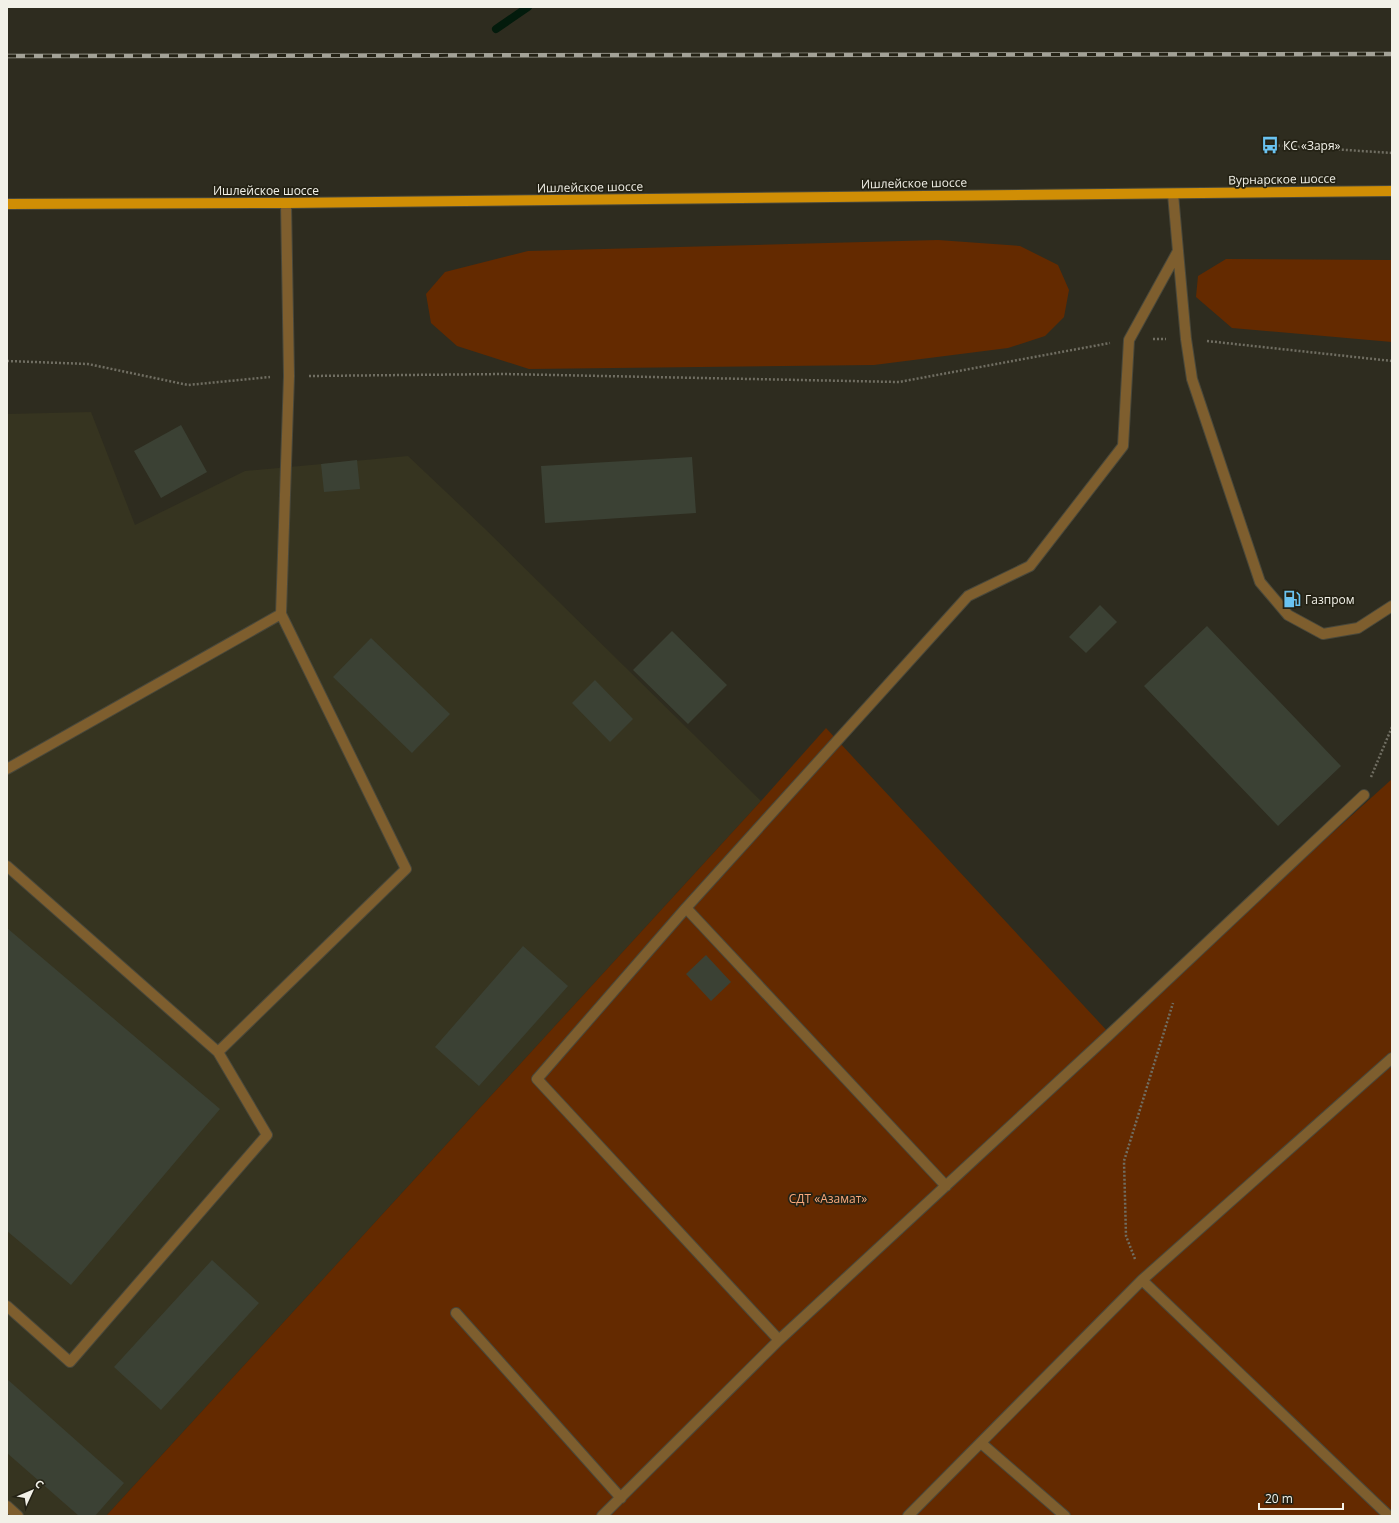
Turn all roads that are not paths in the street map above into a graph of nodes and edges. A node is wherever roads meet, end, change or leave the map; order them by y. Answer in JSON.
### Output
{"nodes":[{"id":1,"x":1392,"y":191,"type":"edge"},
{"id":2,"x":1173,"y":194,"type":"junction"},
{"id":3,"x":286,"y":203,"type":"junction"},
{"id":4,"x":7,"y":204,"type":"edge"},
{"id":5,"x":1178,"y":251,"type":"junction"},
{"id":6,"x":1392,"y":606,"type":"edge"},
{"id":7,"x":281,"y":614,"type":"junction"},
{"id":8,"x":7,"y":769,"type":"edge"},
{"id":9,"x":1364,"y":795,"type":"road end"},
{"id":10,"x":7,"y":866,"type":"edge"},
{"id":11,"x":686,"y":908,"type":"junction"},
{"id":12,"x":218,"y":1052,"type":"junction"},
{"id":13,"x":1392,"y":1058,"type":"edge"},
{"id":14,"x":946,"y":1186,"type":"junction"},
{"id":15,"x":1142,"y":1280,"type":"junction"},
{"id":16,"x":7,"y":1306,"type":"edge"},
{"id":17,"x":456,"y":1313,"type":"dead end"},
{"id":18,"x":779,"y":1340,"type":"junction"},
{"id":19,"x":981,"y":1443,"type":"junction"},
{"id":20,"x":620,"y":1498,"type":"junction"},
{"id":21,"x":7,"y":1506,"type":"edge"},
{"id":22,"x":18,"y":1516,"type":"edge"},
{"id":23,"x":602,"y":1516,"type":"edge"},
{"id":24,"x":908,"y":1516,"type":"edge"},
{"id":25,"x":1065,"y":1516,"type":"edge"},
{"id":26,"x":1389,"y":1516,"type":"edge"}],
"edges":[{"from":1,"to":2,"type":"main road","name":"Вурнарское шоссе"},
{"from":2,"to":3,"type":"main road","name":"Ишлейское шоссе"},
{"from":2,"to":5,"type":"lane"},
{"from":3,"to":4,"type":"main road","name":"Ишлейское шоссе"},
{"from":3,"to":7,"type":"lane"},
{"from":5,"to":6,"type":"lane"},
{"from":5,"to":11,"type":"lane"},
{"from":7,"to":8,"type":"lane"},
{"from":7,"to":12,"type":"lane"},
{"from":9,"to":14,"type":"lane"},
{"from":10,"to":12,"type":"lane"},
{"from":11,"to":14,"type":"lane"},
{"from":11,"to":18,"type":"lane"},
{"from":12,"to":16,"type":"lane"},
{"from":13,"to":15,"type":"lane"},
{"from":14,"to":18,"type":"lane"},
{"from":15,"to":19,"type":"lane"},
{"from":15,"to":26,"type":"lane"},
{"from":17,"to":20,"type":"lane"},
{"from":18,"to":20,"type":"lane"},
{"from":19,"to":24,"type":"lane"},
{"from":19,"to":25,"type":"lane"},
{"from":20,"to":23,"type":"lane"},
{"from":21,"to":22,"type":"lane"}]}
